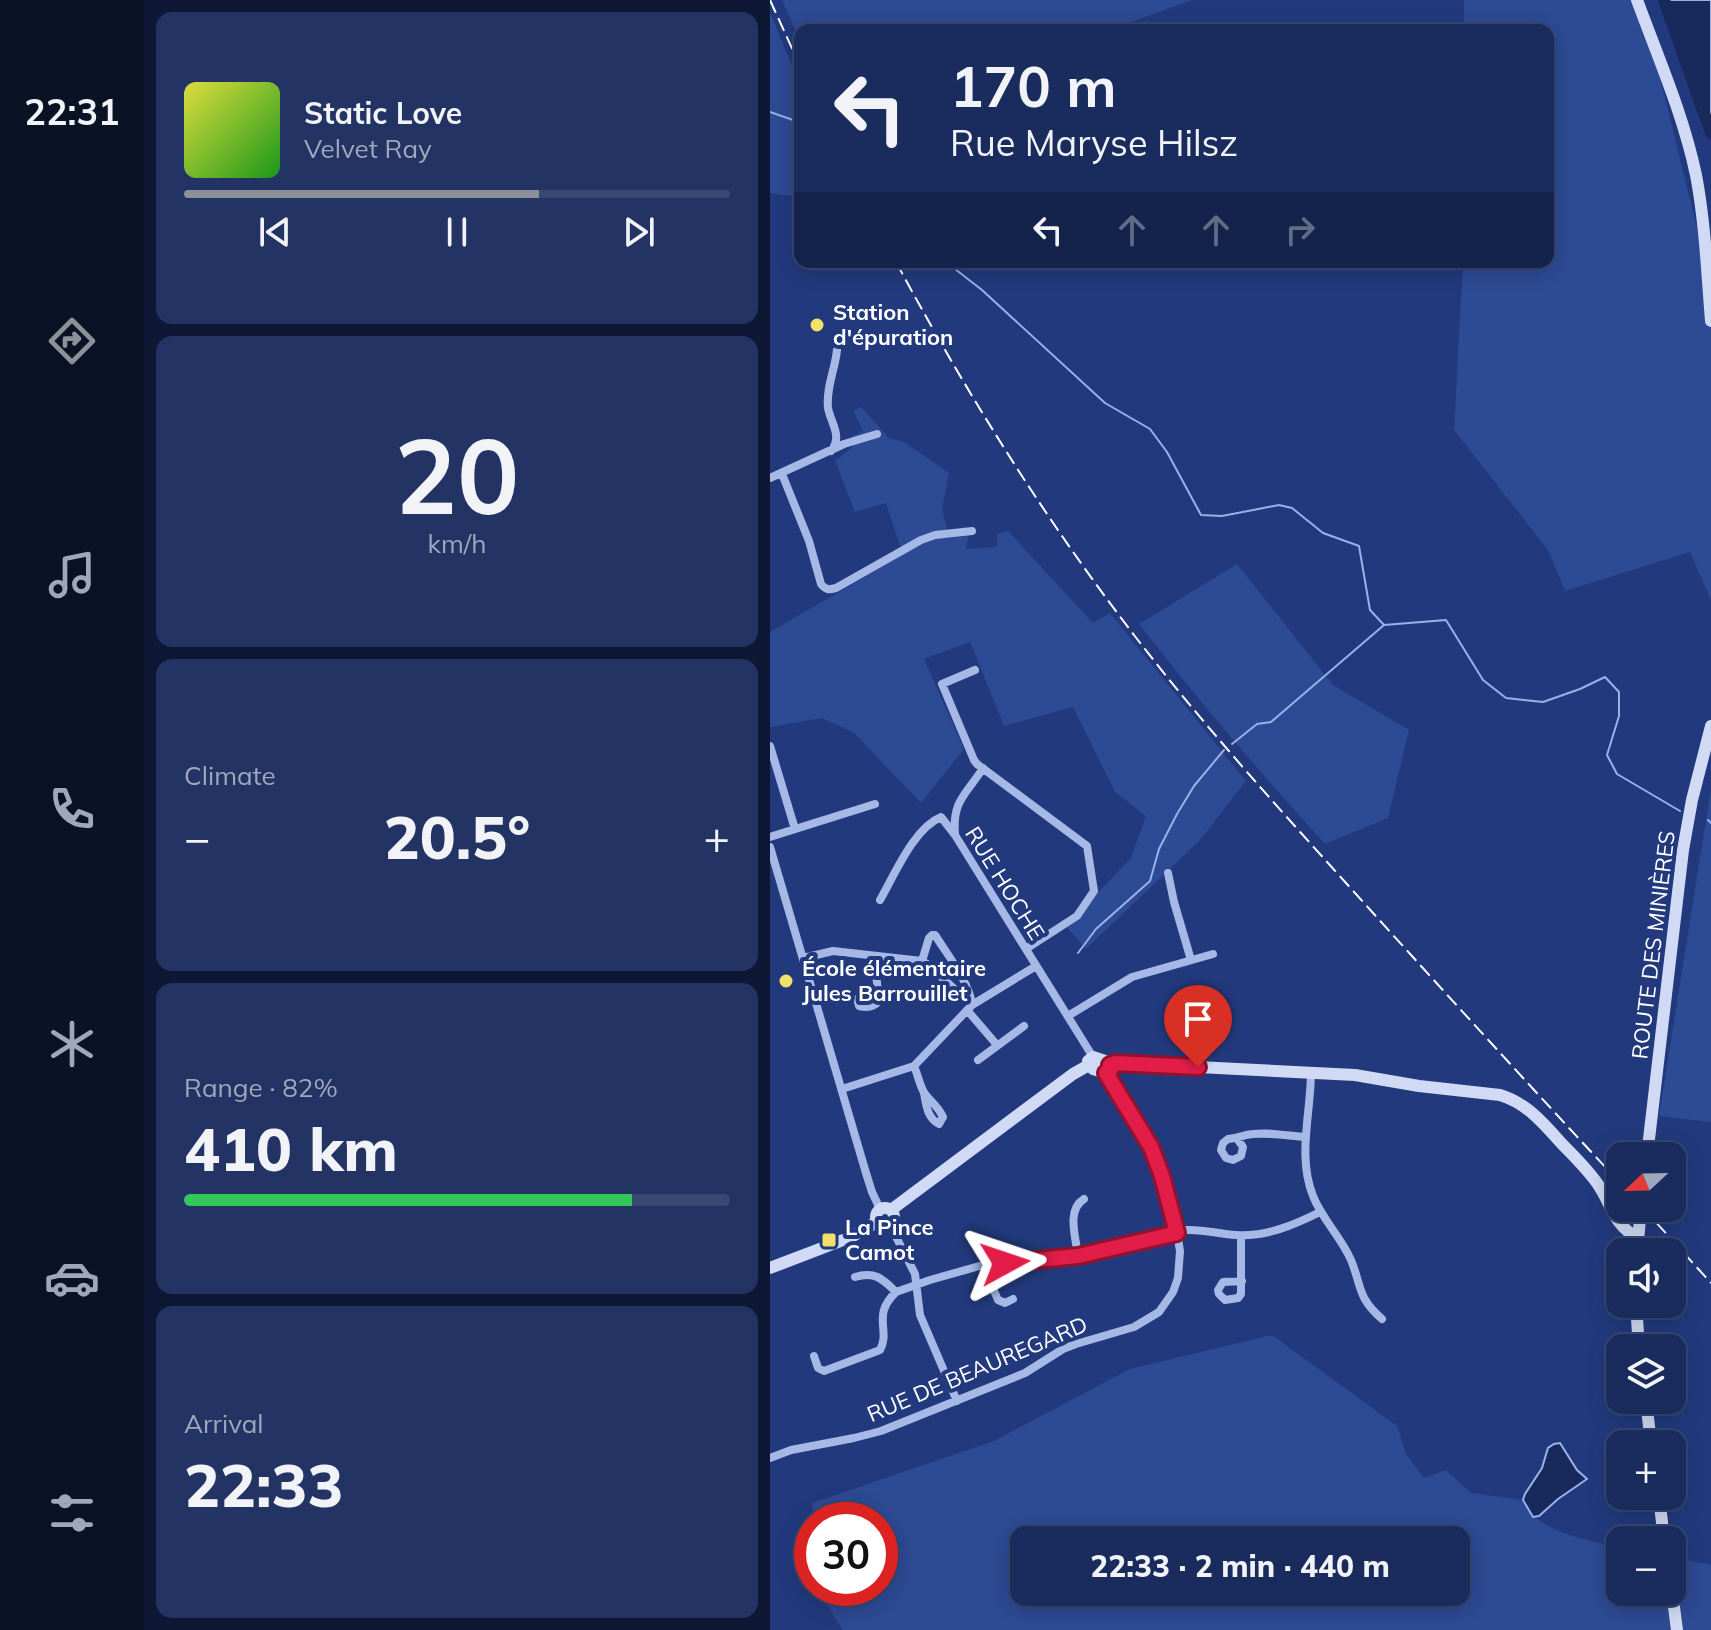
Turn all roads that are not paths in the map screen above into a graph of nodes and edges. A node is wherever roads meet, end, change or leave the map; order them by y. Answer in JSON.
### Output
{"nodes":[{"id":1,"x":1637,"y":0,"type":"edge"},
{"id":2,"x":1711,"y":321,"type":"edge"},
{"id":3,"x":837,"y":350,"type":"dead end"},
{"id":4,"x":877,"y":434,"type":"dead end"},
{"id":5,"x":830,"y":451,"type":"junction"},
{"id":6,"x":782,"y":474,"type":"junction"},
{"id":7,"x":770,"y":478,"type":"edge"},
{"id":8,"x":972,"y":531,"type":"dead end"},
{"id":9,"x":975,"y":670,"type":"dead end"},
{"id":10,"x":1711,"y":711,"type":"edge"},
{"id":11,"x":1711,"y":726,"type":"edge"},
{"id":12,"x":1706,"y":740,"type":"junction"},
{"id":13,"x":770,"y":746,"type":"edge"},
{"id":14,"x":983,"y":768,"type":"junction"},
{"id":15,"x":875,"y":804,"type":"dead end"},
{"id":16,"x":795,"y":829,"type":"junction"},
{"id":17,"x":955,"y":835,"type":"junction"},
{"id":18,"x":770,"y":837,"type":"edge"},
{"id":19,"x":770,"y":847,"type":"edge"},
{"id":20,"x":1168,"y":873,"type":"dead end"},
{"id":21,"x":880,"y":900,"type":"dead end"},
{"id":22,"x":1026,"y":949,"type":"junction"},
{"id":23,"x":1213,"y":954,"type":"dead end"},
{"id":24,"x":874,"y":956,"type":"junction"},
{"id":25,"x":803,"y":958,"type":"junction"},
{"id":26,"x":1191,"y":960,"type":"junction"},
{"id":27,"x":922,"y":961,"type":"junction"},
{"id":28,"x":1036,"y":966,"type":"junction"},
{"id":29,"x":877,"y":989,"type":"dead end"},
{"id":30,"x":970,"y":1007,"type":"junction"},
{"id":31,"x":1068,"y":1016,"type":"junction"},
{"id":32,"x":1024,"y":1026,"type":"dead end"},
{"id":33,"x":997,"y":1045,"type":"junction"},
{"id":34,"x":978,"y":1060,"type":"dead end"},
{"id":35,"x":1091,"y":1061,"type":"junction"},
{"id":36,"x":914,"y":1066,"type":"junction"},
{"id":37,"x":1108,"y":1069,"type":"junction"},
{"id":38,"x":1311,"y":1072,"type":"junction"},
{"id":39,"x":842,"y":1089,"type":"junction"},
{"id":40,"x":924,"y":1093,"type":"dead end"},
{"id":41,"x":1306,"y":1137,"type":"junction"},
{"id":42,"x":1238,"y":1140,"type":"dead end"},
{"id":43,"x":1649,"y":1142,"type":"edge"},
{"id":44,"x":1084,"y":1199,"type":"dead end"},
{"id":45,"x":1606,"y":1199,"type":"edge"},
{"id":46,"x":1320,"y":1212,"type":"junction"},
{"id":47,"x":885,"y":1216,"type":"junction"},
{"id":48,"x":1618,"y":1222,"type":"edge"},
{"id":49,"x":1639,"y":1222,"type":"edge"},
{"id":50,"x":1177,"y":1233,"type":"junction"},
{"id":51,"x":1241,"y":1236,"type":"junction"},
{"id":52,"x":1638,"y":1238,"type":"joint"},
{"id":53,"x":1078,"y":1256,"type":"junction"},
{"id":54,"x":983,"y":1265,"type":"junction"},
{"id":55,"x":770,"y":1268,"type":"edge"},
{"id":56,"x":855,"y":1277,"type":"dead end"},
{"id":57,"x":1242,"y":1281,"type":"dead end"},
{"id":58,"x":917,"y":1284,"type":"junction"},
{"id":59,"x":896,"y":1292,"type":"junction"},
{"id":60,"x":1013,"y":1299,"type":"dead end"},
{"id":61,"x":1382,"y":1319,"type":"dead end"},
{"id":62,"x":814,"y":1356,"type":"dead end"},
{"id":63,"x":957,"y":1401,"type":"junction"},
{"id":64,"x":770,"y":1458,"type":"edge"},
{"id":65,"x":1674,"y":1606,"type":"edge"},
{"id":66,"x":1677,"y":1630,"type":"edge"}],
"edges":[{"from":1,"to":2,"type":"street"},
{"from":3,"to":5,"type":"street"},
{"from":4,"to":5,"type":"street"},
{"from":5,"to":6,"type":"street"},
{"from":6,"to":7,"type":"street"},
{"from":6,"to":8,"type":"street"},
{"from":9,"to":14,"type":"street"},
{"from":10,"to":12,"type":"street","name":"ROUTE DES MINIÈRES"},
{"from":11,"to":12,"type":"street","name":"ROUTE DES MINIÈRES"},
{"from":12,"to":43,"type":"street","name":"ROUTE DES MINIÈRES"},
{"from":13,"to":16,"type":"street"},
{"from":14,"to":17,"type":"street"},
{"from":14,"to":22,"type":"street"},
{"from":15,"to":16,"type":"street"},
{"from":16,"to":18,"type":"street"},
{"from":17,"to":21,"type":"street","name":"RUE HOCHE"},
{"from":17,"to":22,"type":"street","name":"RUE HOCHE"},
{"from":19,"to":25,"type":"street"},
{"from":20,"to":26,"type":"street"},
{"from":22,"to":28,"type":"street","name":"RUE HOCHE"},
{"from":23,"to":26,"type":"street"},
{"from":24,"to":25,"type":"street"},
{"from":24,"to":27,"type":"street"},
{"from":24,"to":29,"type":"street"},
{"from":25,"to":39,"type":"street"},
{"from":26,"to":31,"type":"street"},
{"from":27,"to":30,"type":"street"},
{"from":27,"to":30,"type":"street"},
{"from":28,"to":30,"type":"street"},
{"from":28,"to":31,"type":"street","name":"RUE HOCHE"},
{"from":30,"to":33,"type":"street"},
{"from":30,"to":36,"type":"street"},
{"from":31,"to":35,"type":"street","name":"RUE HOCHE"},
{"from":32,"to":33,"type":"street"},
{"from":33,"to":34,"type":"street"},
{"from":35,"to":37,"type":"street"},
{"from":35,"to":47,"type":"street"},
{"from":36,"to":39,"type":"street"},
{"from":36,"to":40,"type":"street"},
{"from":37,"to":38,"type":"street"},
{"from":37,"to":50,"type":"street","name":"RUE DE BEAUREGARD"},
{"from":38,"to":41,"type":"street"},
{"from":38,"to":45,"type":"street"},
{"from":39,"to":47,"type":"street"},
{"from":41,"to":42,"type":"street"},
{"from":41,"to":46,"type":"street"},
{"from":44,"to":53,"type":"street"},
{"from":46,"to":51,"type":"street"},
{"from":46,"to":61,"type":"street"},
{"from":47,"to":55,"type":"street"},
{"from":47,"to":58,"type":"street"},
{"from":48,"to":52,"type":"street"},
{"from":49,"to":52,"type":"street"},
{"from":50,"to":51,"type":"street"},
{"from":50,"to":53,"type":"street"},
{"from":50,"to":63,"type":"street","name":"RUE DE BEAUREGARD"},
{"from":51,"to":57,"type":"street"},
{"from":53,"to":54,"type":"street"},
{"from":54,"to":58,"type":"street"},
{"from":54,"to":60,"type":"street"},
{"from":56,"to":59,"type":"street"},
{"from":58,"to":59,"type":"street"},
{"from":58,"to":63,"type":"street"},
{"from":59,"to":62,"type":"street"},
{"from":63,"to":64,"type":"street","name":"RUE DE BEAUREGARD"},
{"from":65,"to":66,"type":"street"}]}
